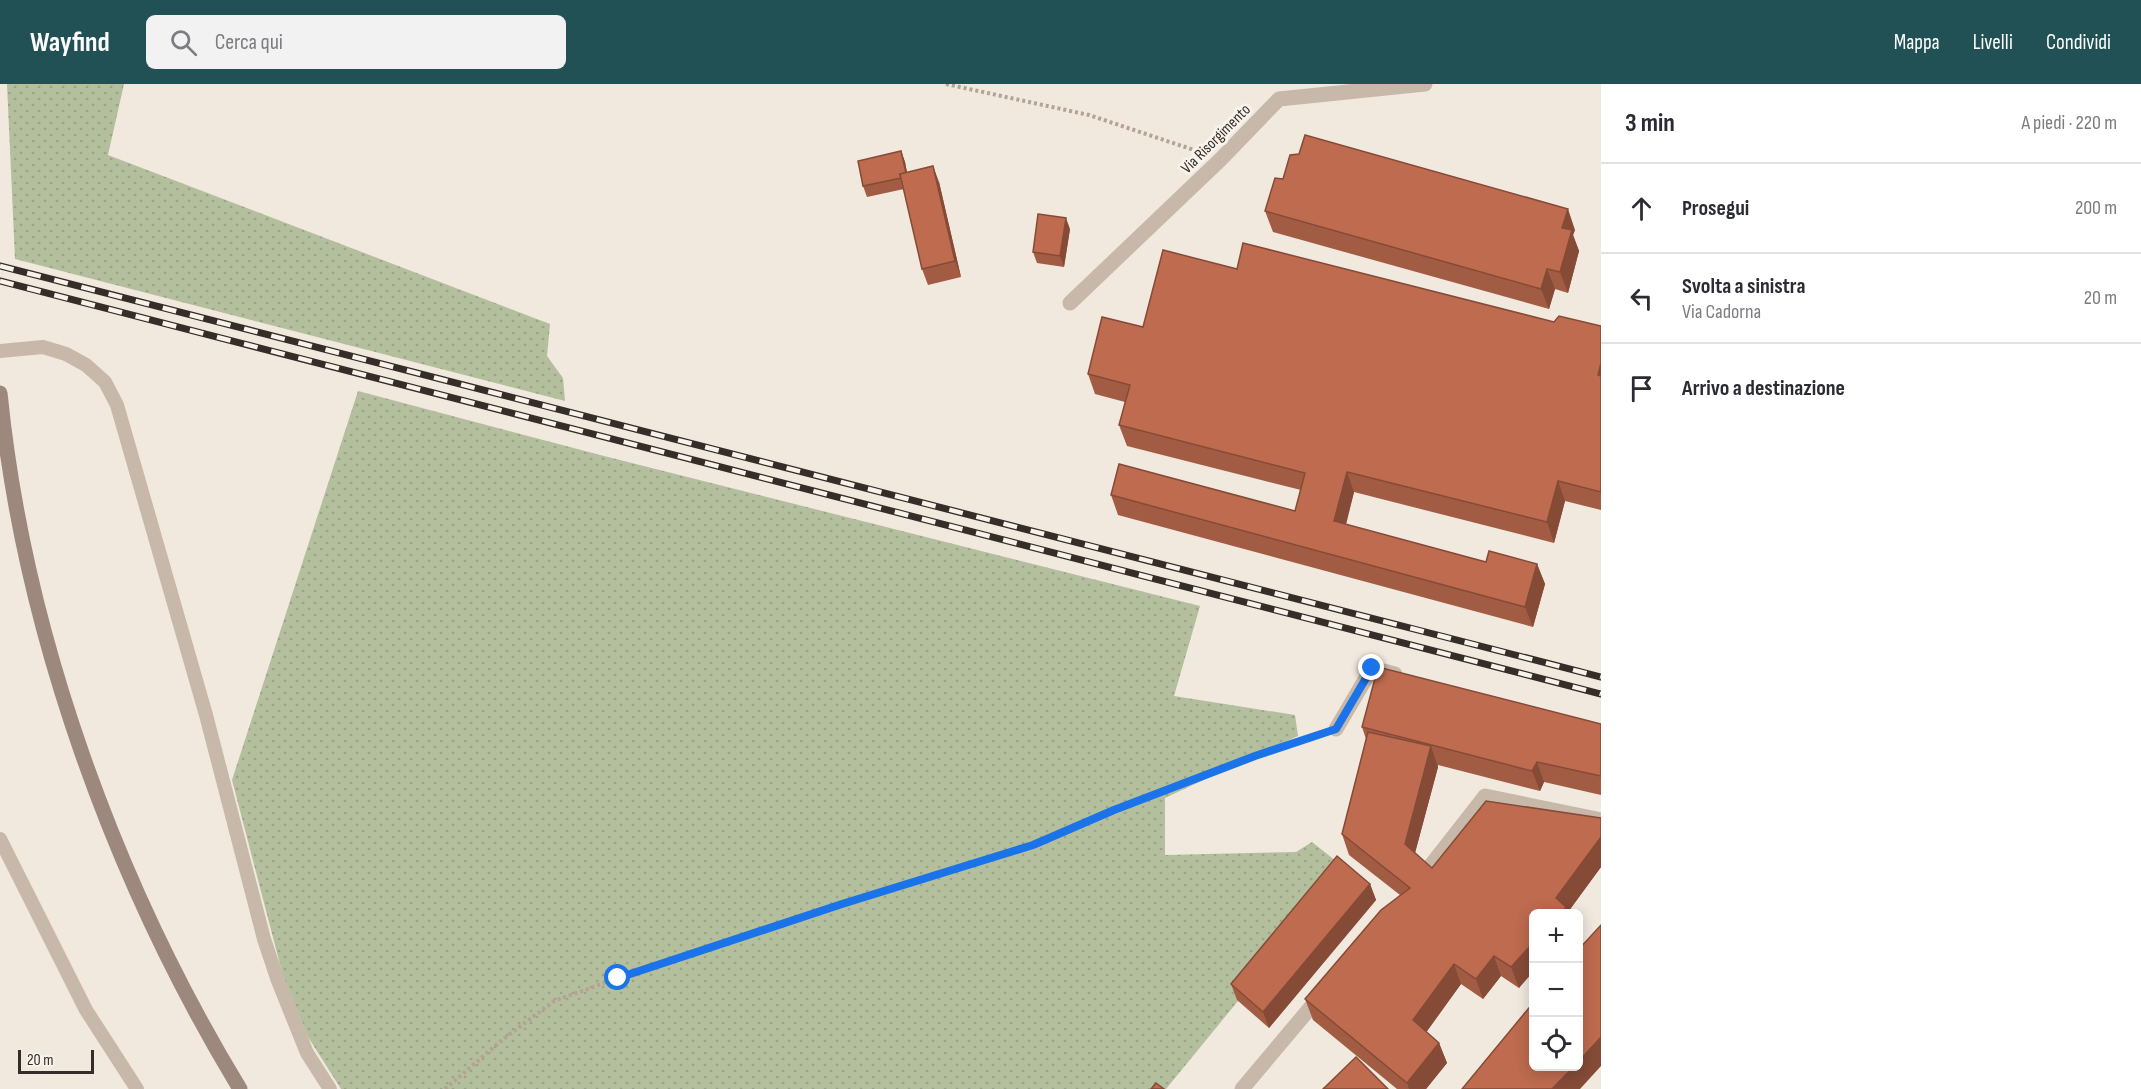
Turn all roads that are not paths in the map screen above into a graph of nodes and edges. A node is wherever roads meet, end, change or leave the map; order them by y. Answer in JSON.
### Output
{"nodes":[{"id":1,"x":1425,"y":84,"type":"edge"},
{"id":2,"x":1070,"y":303,"type":"dead end"},
{"id":3,"x":0,"y":351,"type":"edge"},
{"id":4,"x":0,"y":393,"type":"edge"},
{"id":5,"x":1407,"y":677,"type":"edge"},
{"id":6,"x":1336,"y":729,"type":"road end"},
{"id":7,"x":1601,"y":820,"type":"edge"},
{"id":8,"x":0,"y":839,"type":"edge"},
{"id":9,"x":1424,"y":874,"type":"edge"},
{"id":10,"x":1329,"y":985,"type":"edge"},
{"id":11,"x":137,"y":1089,"type":"edge"},
{"id":12,"x":240,"y":1089,"type":"edge"},
{"id":13,"x":330,"y":1089,"type":"edge"},
{"id":14,"x":1242,"y":1089,"type":"edge"}],
"edges":[{"from":1,"to":2,"type":"street","name":"Via Risorgimento"},
{"from":3,"to":13,"type":"lane"},
{"from":4,"to":12,"type":"main road"},
{"from":5,"to":6,"type":"street"},
{"from":7,"to":9,"type":"street"},
{"from":8,"to":11,"type":"lane"},
{"from":10,"to":14,"type":"street"}]}
